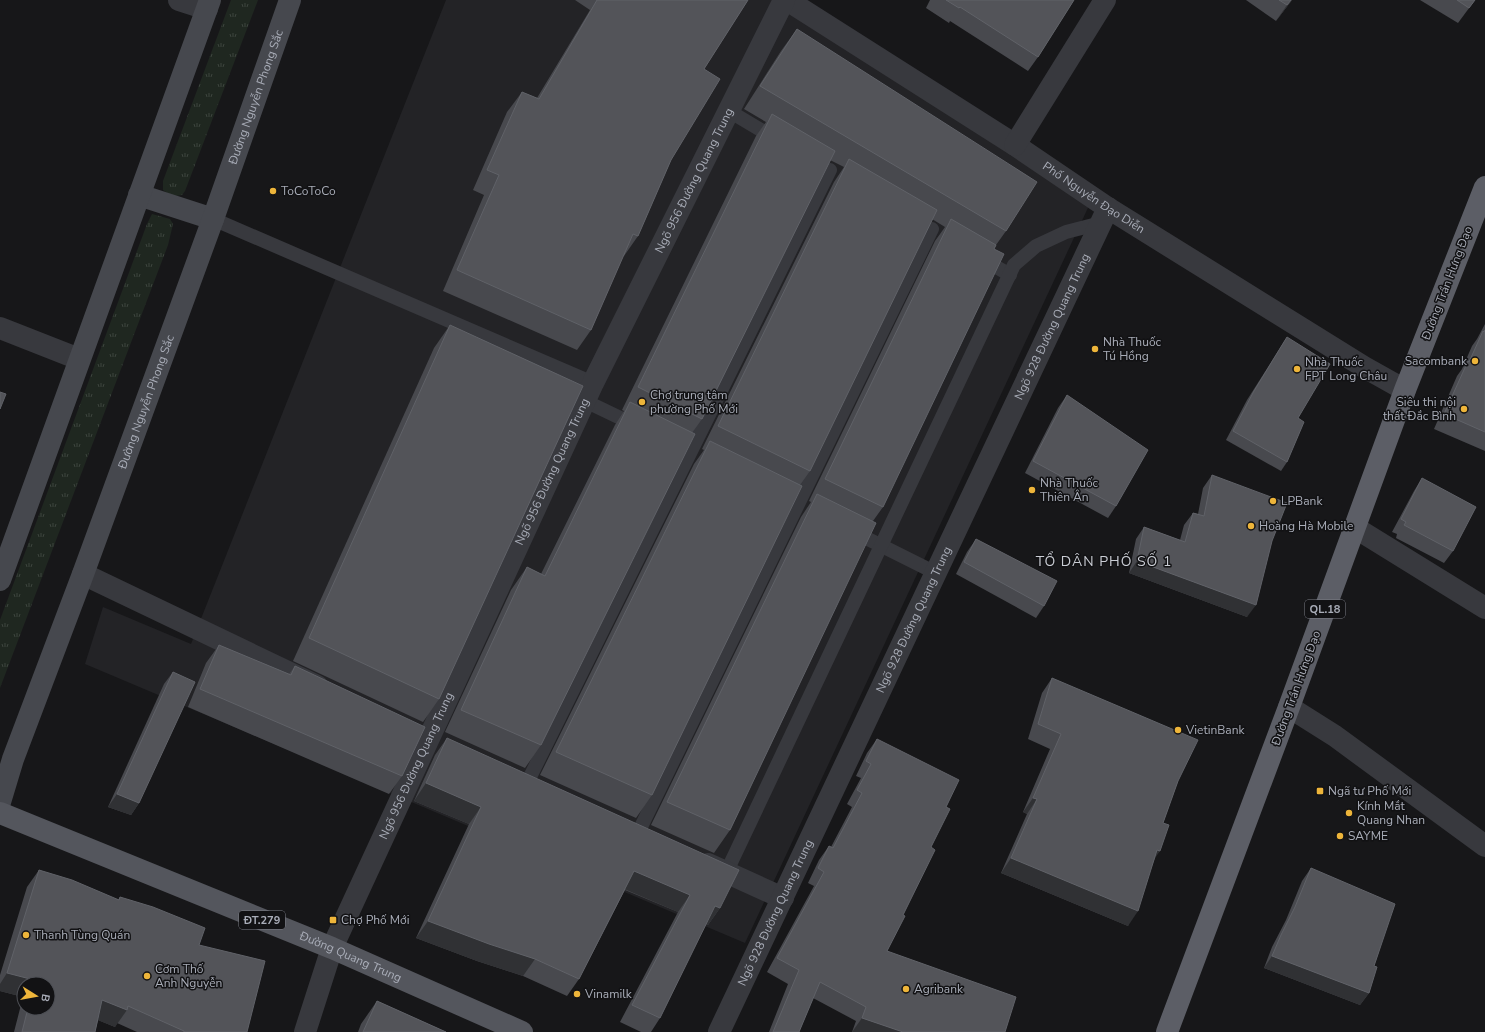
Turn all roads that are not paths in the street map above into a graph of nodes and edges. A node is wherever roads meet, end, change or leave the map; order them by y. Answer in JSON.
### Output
{"nodes":[{"id":1,"x":179,"y":0,"type":"edge"},
{"id":2,"x":290,"y":0,"type":"edge"},
{"id":3,"x":786,"y":0,"type":"edge"},
{"id":4,"x":1105,"y":0,"type":"edge"},
{"id":5,"x":209,"y":5,"type":"edge"},
{"id":6,"x":729,"y":111,"type":"junction"},
{"id":7,"x":1015,"y":145,"type":"junction"},
{"id":8,"x":790,"y":146,"type":"edge"},
{"id":9,"x":817,"y":162,"type":"edge"},
{"id":10,"x":830,"y":170,"type":"junction"},
{"id":11,"x":844,"y":178,"type":"edge"},
{"id":12,"x":1485,"y":186,"type":"edge"},
{"id":13,"x":139,"y":195,"type":"junction"},
{"id":14,"x":1105,"y":216,"type":"junction"},
{"id":15,"x":214,"y":219,"type":"junction"},
{"id":16,"x":918,"y":221,"type":"edge"},
{"id":17,"x":932,"y":229,"type":"junction"},
{"id":18,"x":945,"y":237,"type":"edge"},
{"id":19,"x":971,"y":252,"type":"edge"},
{"id":20,"x":1010,"y":275,"type":"junction"},
{"id":21,"x":0,"y":328,"type":"edge"},
{"id":22,"x":80,"y":359,"type":"junction"},
{"id":23,"x":1405,"y":390,"type":"junction"},
{"id":24,"x":589,"y":392,"type":"junction"},
{"id":25,"x":648,"y":432,"type":"edge"},
{"id":26,"x":676,"y":446,"type":"edge"},
{"id":27,"x":690,"y":452,"type":"junction"},
{"id":28,"x":705,"y":459,"type":"edge"},
{"id":29,"x":784,"y":498,"type":"edge"},
{"id":30,"x":798,"y":505,"type":"junction"},
{"id":31,"x":812,"y":512,"type":"edge"},
{"id":32,"x":840,"y":525,"type":"edge"},
{"id":33,"x":1354,"y":527,"type":"junction"},
{"id":34,"x":882,"y":546,"type":"junction"},
{"id":35,"x":936,"y":573,"type":"junction"},
{"id":36,"x":84,"y":574,"type":"junction"},
{"id":37,"x":0,"y":580,"type":"edge"},
{"id":38,"x":1485,"y":608,"type":"edge"},
{"id":39,"x":334,"y":694,"type":"edge"},
{"id":40,"x":1289,"y":707,"type":"junction"},
{"id":41,"x":419,"y":734,"type":"junction"},
{"id":42,"x":450,"y":748,"type":"edge"},
{"id":43,"x":506,"y":773,"type":"edge"},
{"id":44,"x":527,"y":783,"type":"junction"},
{"id":45,"x":548,"y":792,"type":"edge"},
{"id":46,"x":0,"y":802,"type":"edge"},
{"id":47,"x":0,"y":813,"type":"edge"},
{"id":48,"x":617,"y":824,"type":"edge"},
{"id":49,"x":638,"y":833,"type":"junction"},
{"id":50,"x":658,"y":842,"type":"edge"},
{"id":51,"x":1485,"y":846,"type":"edge"},
{"id":52,"x":692,"y":857,"type":"edge"},
{"id":53,"x":726,"y":873,"type":"junction"},
{"id":54,"x":782,"y":898,"type":"junction"},
{"id":55,"x":332,"y":948,"type":"junction"},
{"id":56,"x":305,"y":1032,"type":"edge"},
{"id":57,"x":522,"y":1032,"type":"edge"},
{"id":58,"x":719,"y":1032,"type":"edge"},
{"id":59,"x":1167,"y":1032,"type":"edge"}],
"edges":[{"from":1,"to":5,"type":"street"},
{"from":2,"to":15,"type":"main road","name":"Đường Nguyễn Phong Sắc"},
{"from":3,"to":6,"type":"street","name":"Ngõ 956 Đường Quang Trung"},
{"from":3,"to":7,"type":"street","name":"Phố Nguyễn Đạo Diễn"},
{"from":4,"to":7,"type":"street"},
{"from":5,"to":13,"type":"main road"},
{"from":6,"to":8,"type":"lane"},
{"from":6,"to":24,"type":"street","name":"Ngõ 956 Đường Quang Trung"},
{"from":7,"to":14,"type":"street","name":"Phố Nguyễn Đạo Diễn"},
{"from":9,"to":10,"type":"lane"},
{"from":10,"to":11,"type":"lane"},
{"from":10,"to":27,"type":"lane"},
{"from":12,"to":23,"type":"highway","name":"Đường Trần Hưng Đạo","number":"QL.18"},
{"from":13,"to":15,"type":"main road"},
{"from":13,"to":22,"type":"main road"},
{"from":14,"to":20,"type":"lane"},
{"from":14,"to":23,"type":"street","name":"Phố Nguyễn Đạo Diễn"},
{"from":14,"to":35,"type":"street","name":"Ngõ 928 Đường Quang Trung"},
{"from":15,"to":24,"type":"lane"},
{"from":15,"to":36,"type":"main road","name":"Đường Nguyễn Phong Sắc"},
{"from":16,"to":17,"type":"lane"},
{"from":17,"to":18,"type":"lane"},
{"from":17,"to":30,"type":"lane"},
{"from":19,"to":20,"type":"lane"},
{"from":20,"to":34,"type":"lane"},
{"from":21,"to":22,"type":"street"},
{"from":22,"to":37,"type":"main road"},
{"from":23,"to":33,"type":"highway","name":"Đường Trần Hưng Đạo","number":"QL.18"},
{"from":24,"to":25,"type":"lane"},
{"from":24,"to":41,"type":"street","name":"Ngõ 956 Đường Quang Trung"},
{"from":26,"to":27,"type":"lane"},
{"from":27,"to":28,"type":"lane"},
{"from":27,"to":44,"type":"lane"},
{"from":29,"to":30,"type":"lane"},
{"from":30,"to":31,"type":"lane"},
{"from":30,"to":49,"type":"lane"},
{"from":32,"to":34,"type":"lane"},
{"from":33,"to":38,"type":"street"},
{"from":33,"to":40,"type":"highway","name":"Đường Trần Hưng Đạo","number":"QL.18"},
{"from":34,"to":35,"type":"lane"},
{"from":34,"to":53,"type":"lane"},
{"from":35,"to":54,"type":"street","name":"Ngõ 928 Đường Quang Trung"},
{"from":36,"to":39,"type":"street"},
{"from":36,"to":46,"type":"main road","name":"Đường Nguyễn Phong Sắc"},
{"from":40,"to":51,"type":"street"},
{"from":40,"to":59,"type":"highway","name":"Đường Trần Hưng Đạo","number":"QL.18"},
{"from":41,"to":42,"type":"street"},
{"from":41,"to":55,"type":"street","name":"Ngõ 956 Đường Quang Trung"},
{"from":43,"to":44,"type":"street"},
{"from":44,"to":45,"type":"street"},
{"from":47,"to":55,"type":"main road","name":"Đường Quang Trung","number":"ĐT.279"},
{"from":48,"to":49,"type":"street"},
{"from":49,"to":50,"type":"street"},
{"from":52,"to":53,"type":"street"},
{"from":53,"to":54,"type":"street"},
{"from":54,"to":58,"type":"street","name":"Ngõ 928 Đường Quang Trung"},
{"from":55,"to":56,"type":"street","name":"Ngõ 956 Đường Quang Trung"},
{"from":55,"to":57,"type":"main road","name":"Đường Quang Trung","number":"ĐT.279"}]}
